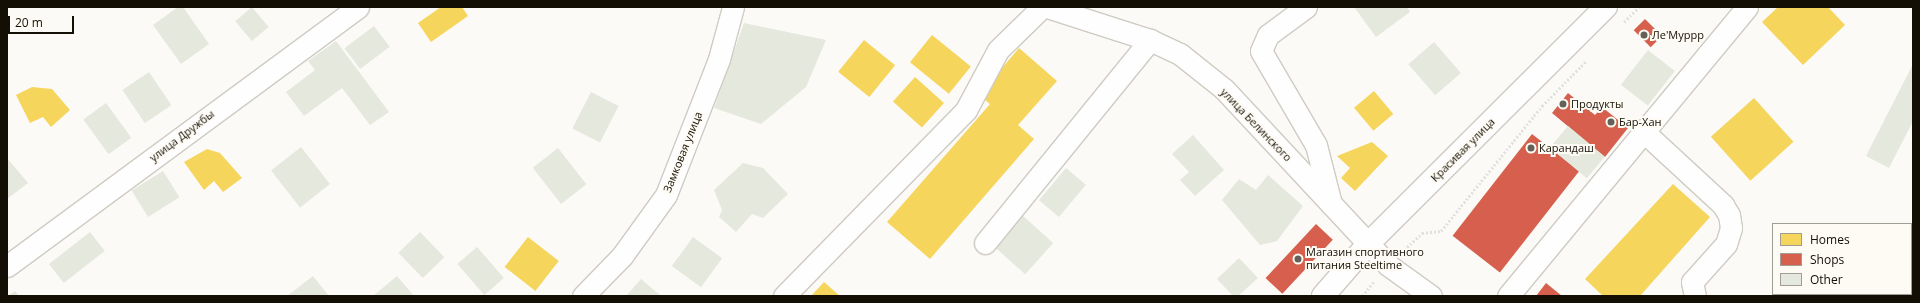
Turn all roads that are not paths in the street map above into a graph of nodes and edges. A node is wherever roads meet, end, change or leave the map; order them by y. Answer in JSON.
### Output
{"nodes":[{"id":1,"x":358,"y":7,"type":"edge"},
{"id":2,"x":733,"y":7,"type":"edge"},
{"id":3,"x":1042,"y":7,"type":"edge"},
{"id":4,"x":1047,"y":7,"type":"edge"},
{"id":5,"x":1306,"y":7,"type":"edge"},
{"id":6,"x":1606,"y":7,"type":"edge"},
{"id":7,"x":1747,"y":7,"type":"edge"},
{"id":8,"x":1150,"y":40,"type":"junction"},
{"id":9,"x":1644,"y":132,"type":"junction"},
{"id":10,"x":1331,"y":207,"type":"junction"},
{"id":11,"x":985,"y":243,"type":"dead end"},
{"id":12,"x":1368,"y":244,"type":"junction"},
{"id":13,"x":7,"y":266,"type":"edge"},
{"id":14,"x":583,"y":296,"type":"edge"},
{"id":15,"x":784,"y":296,"type":"edge"},
{"id":16,"x":1322,"y":296,"type":"edge"},
{"id":17,"x":1431,"y":296,"type":"edge"},
{"id":18,"x":1508,"y":296,"type":"edge"},
{"id":19,"x":1695,"y":296,"type":"edge"}],
"edges":[{"from":1,"to":13,"type":"street","name":"улица Дружбы"},
{"from":2,"to":14,"type":"street","name":"Замковая улица"},
{"from":3,"to":15,"type":"street"},
{"from":4,"to":8,"type":"street","name":"улица Белинского"},
{"from":5,"to":10,"type":"street"},
{"from":6,"to":12,"type":"main road","name":"Красивая улица"},
{"from":7,"to":9,"type":"street"},
{"from":8,"to":10,"type":"street","name":"улица Белинского"},
{"from":8,"to":11,"type":"street"},
{"from":9,"to":18,"type":"street"},
{"from":9,"to":19,"type":"street"},
{"from":10,"to":12,"type":"street","name":"улица Белинского"},
{"from":12,"to":16,"type":"main road","name":"Красивая улица"},
{"from":12,"to":17,"type":"street","name":"улица Белинского"}]}
